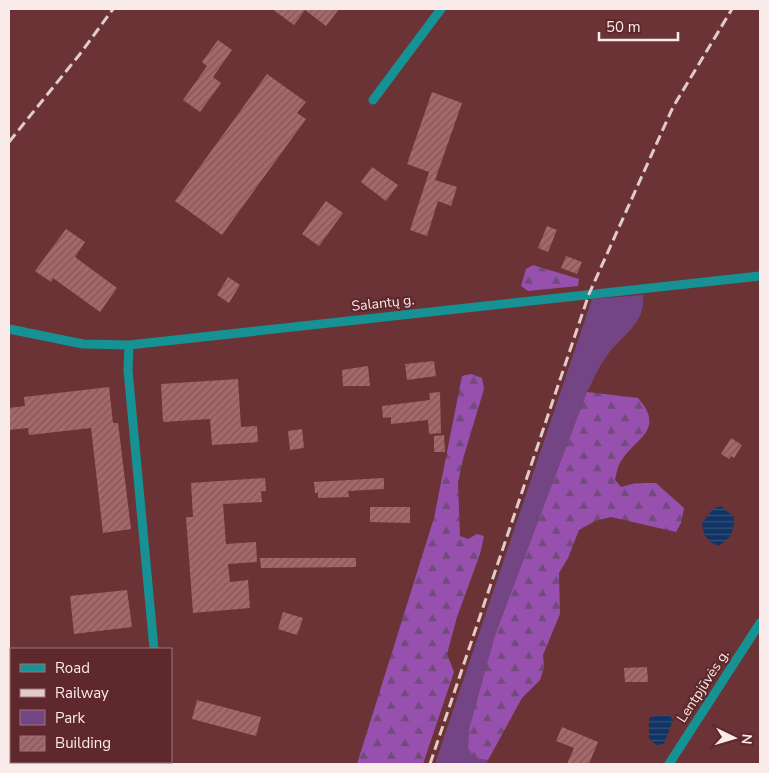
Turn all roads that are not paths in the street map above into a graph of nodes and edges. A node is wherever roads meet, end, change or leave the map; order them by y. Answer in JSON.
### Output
{"nodes":[{"id":1,"x":441,"y":9,"type":"edge"},
{"id":2,"x":373,"y":100,"type":"dead end"},
{"id":3,"x":760,"y":276,"type":"edge"},
{"id":4,"x":9,"y":329,"type":"edge"},
{"id":5,"x":129,"y":345,"type":"junction"},
{"id":6,"x":760,"y":623,"type":"edge"},
{"id":7,"x":154,"y":648,"type":"edge"},
{"id":8,"x":669,"y":764,"type":"edge"}],
"edges":[{"from":1,"to":2,"type":"street"},
{"from":3,"to":5,"type":"street","name":"Salantų g."},
{"from":4,"to":5,"type":"street","name":"Salantų g."},
{"from":5,"to":7,"type":"street"},
{"from":6,"to":8,"type":"street","name":"Lentpjūvės g."}]}
